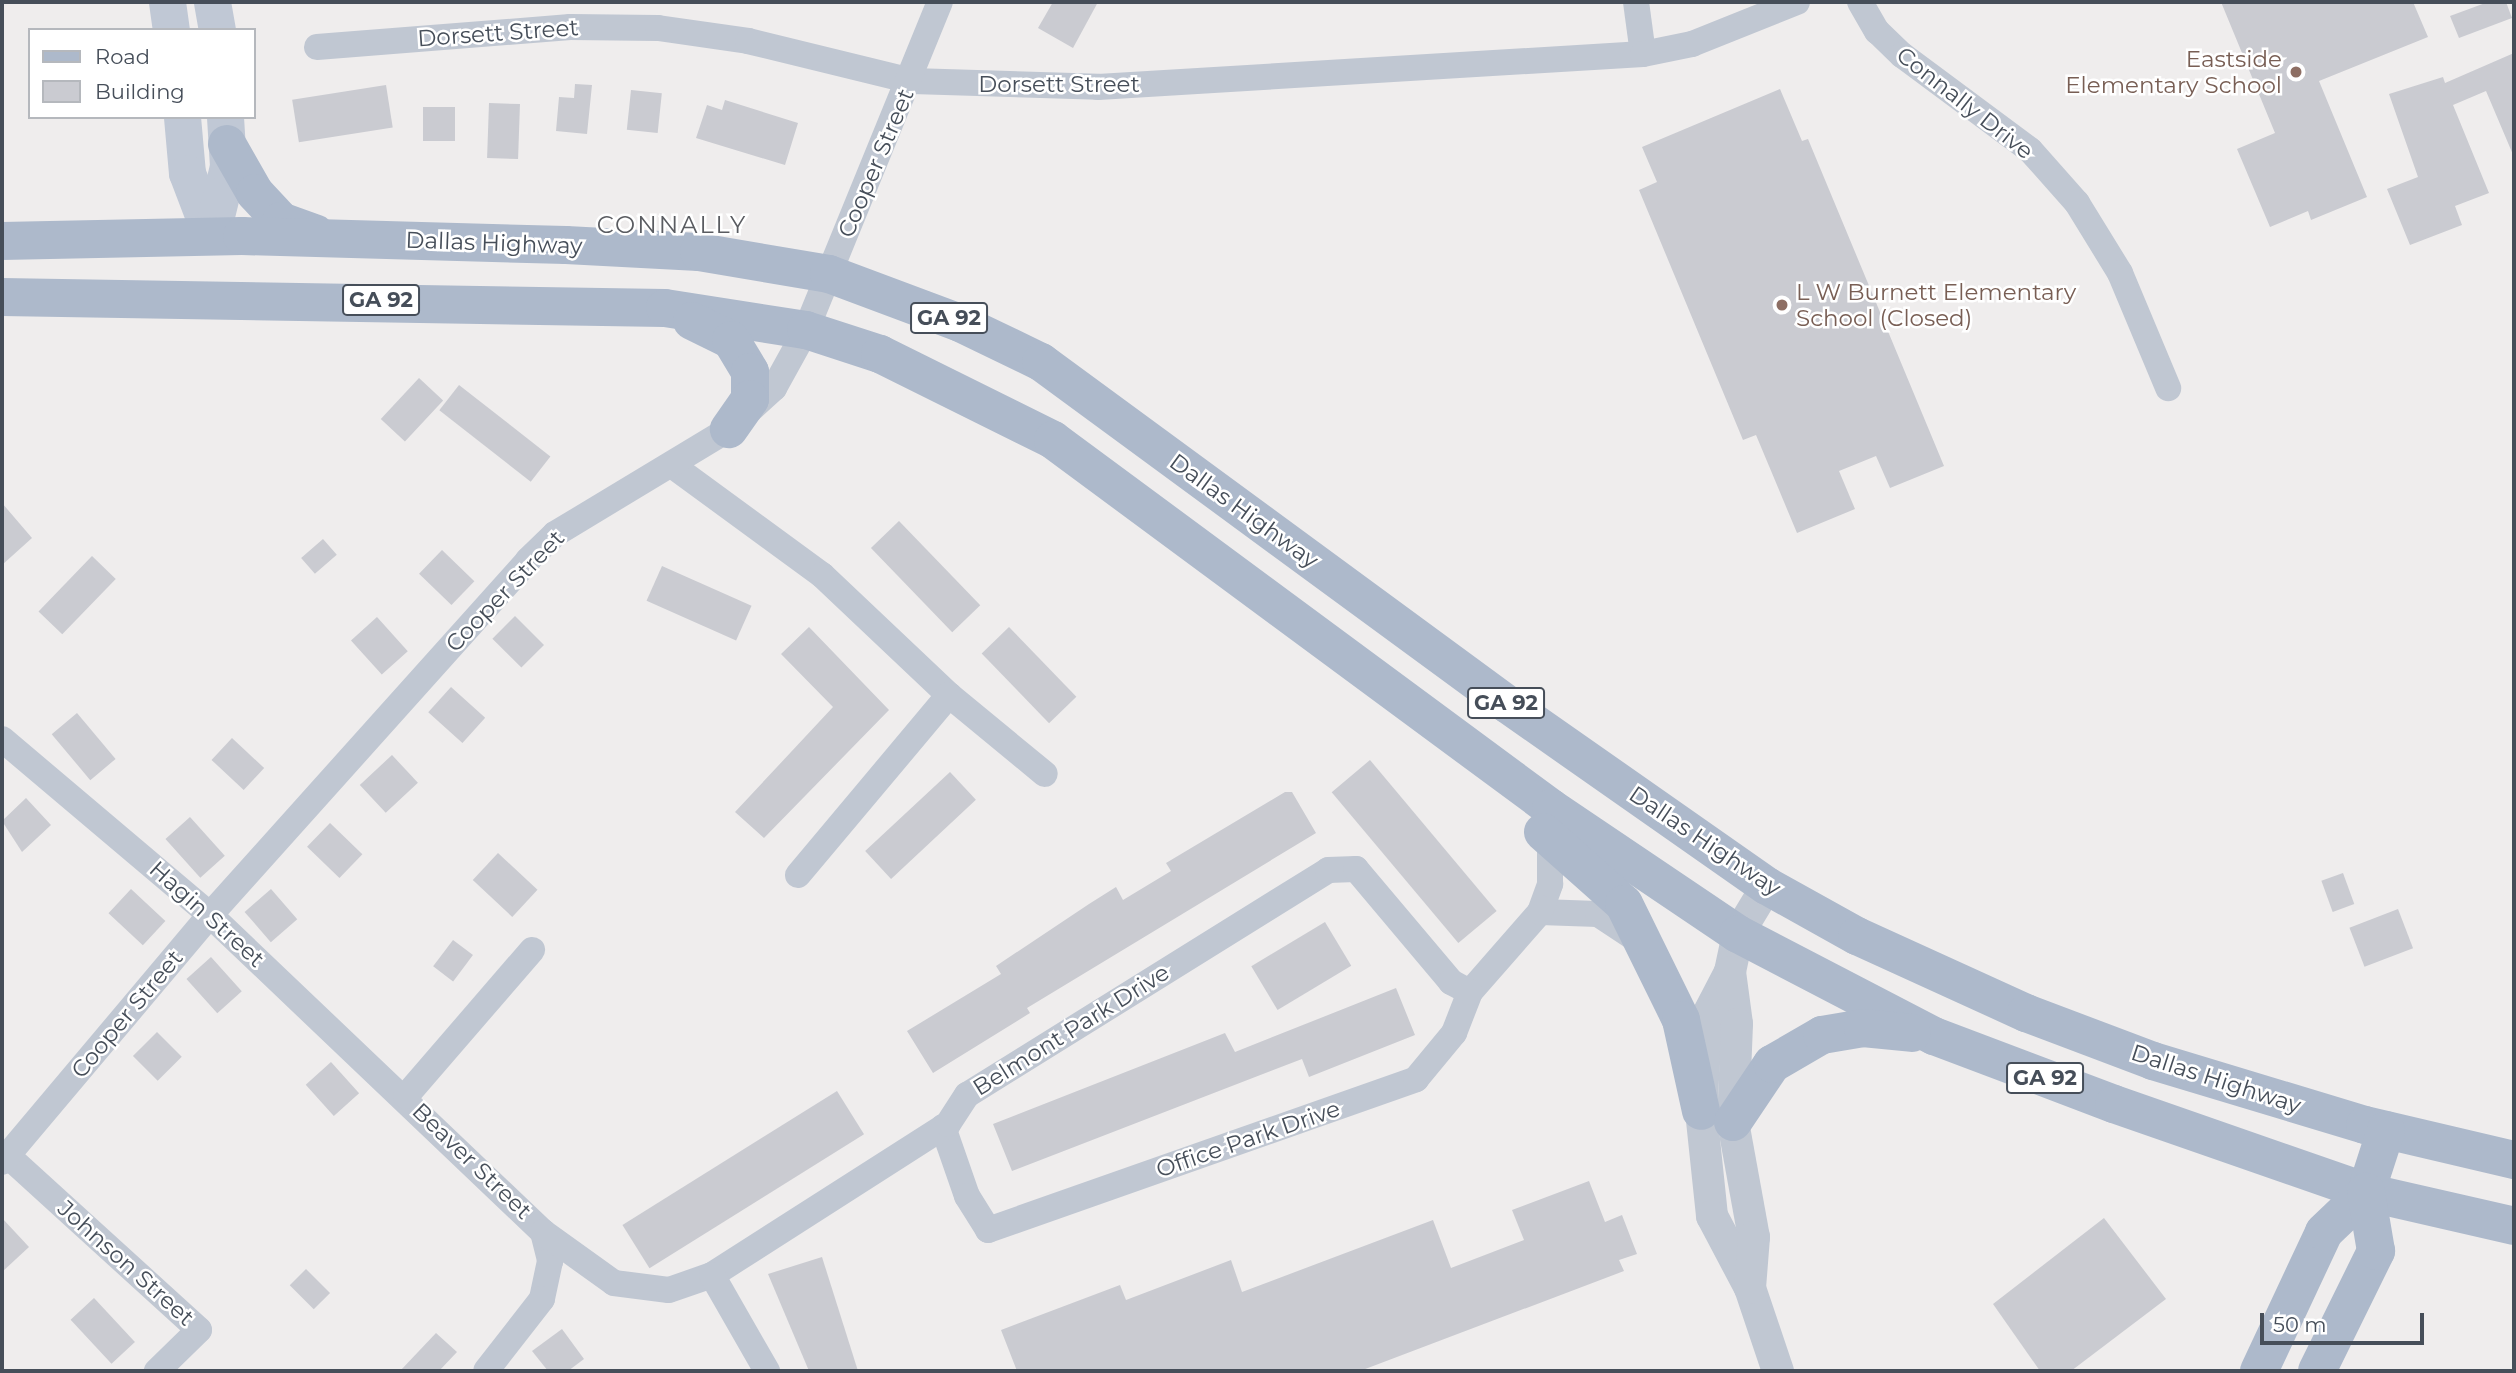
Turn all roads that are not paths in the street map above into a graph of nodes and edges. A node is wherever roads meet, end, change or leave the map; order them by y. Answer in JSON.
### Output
{"nodes":[{"id":1,"x":167,"y":2,"type":"edge"},
{"id":2,"x":212,"y":2,"type":"edge"},
{"id":3,"x":940,"y":2,"type":"edge"},
{"id":4,"x":1636,"y":2,"type":"edge"},
{"id":5,"x":1797,"y":2,"type":"edge"},
{"id":6,"x":1860,"y":2,"type":"edge"},
{"id":7,"x":572,"y":14,"type":"edge"},
{"id":8,"x":171,"y":28,"type":"edge"},
{"id":9,"x":217,"y":28,"type":"edge"},
{"id":10,"x":317,"y":47,"type":"dead end"},
{"id":11,"x":1643,"y":54,"type":"junction"},
{"id":12,"x":912,"y":81,"type":"junction"},
{"id":13,"x":182,"y":119,"type":"edge"},
{"id":14,"x":226,"y":131,"type":"edge"},
{"id":15,"x":211,"y":236,"type":"junction"},
{"id":16,"x":324,"y":238,"type":"junction"},
{"id":17,"x":2,"y":241,"type":"edge"},
{"id":18,"x":830,"y":274,"type":"junction"},
{"id":19,"x":2,"y":297,"type":"edge"},
{"id":20,"x":212,"y":297,"type":"junction"},
{"id":21,"x":665,"y":308,"type":"junction"},
{"id":22,"x":806,"y":330,"type":"junction"},
{"id":23,"x":2168,"y":388,"type":"dead end"},
{"id":24,"x":729,"y":429,"type":"junction"},
{"id":25,"x":673,"y":466,"type":"junction"},
{"id":26,"x":1265,"y":597,"type":"junction"},
{"id":27,"x":949,"y":695,"type":"junction"},
{"id":28,"x":4,"y":746,"type":"edge"},
{"id":29,"x":1045,"y":774,"type":"dead end"},
{"id":30,"x":1550,"y":837,"type":"junction"},
{"id":31,"x":798,"y":875,"type":"dead end"},
{"id":32,"x":1767,"y":886,"type":"junction"},
{"id":33,"x":1540,"y":912,"type":"junction"},
{"id":34,"x":210,"y":915,"type":"junction"},
{"id":35,"x":1738,"y":934,"type":"junction"},
{"id":36,"x":1646,"y":945,"type":"junction"},
{"id":37,"x":532,"y":950,"type":"dead end"},
{"id":38,"x":1470,"y":992,"type":"junction"},
{"id":39,"x":1934,"y":1036,"type":"junction"},
{"id":40,"x":406,"y":1096,"type":"junction"},
{"id":41,"x":1717,"y":1117,"type":"junction"},
{"id":42,"x":943,"y":1127,"type":"junction"},
{"id":43,"x":2386,"y":1130,"type":"junction"},
{"id":44,"x":5,"y":1159,"type":"edge"},
{"id":45,"x":2514,"y":1160,"type":"edge"},
{"id":46,"x":2366,"y":1192,"type":"junction"},
{"id":47,"x":2514,"y":1226,"type":"edge"},
{"id":48,"x":543,"y":1232,"type":"junction"},
{"id":49,"x":712,"y":1275,"type":"junction"},
{"id":50,"x":157,"y":1371,"type":"edge"},
{"id":51,"x":486,"y":1371,"type":"edge"},
{"id":52,"x":767,"y":1371,"type":"edge"},
{"id":53,"x":1778,"y":1371,"type":"edge"},
{"id":54,"x":2259,"y":1371,"type":"edge"},
{"id":55,"x":2317,"y":1371,"type":"edge"}],
"edges":[{"from":1,"to":8,"type":"main road"},
{"from":2,"to":9,"type":"main road"},
{"from":3,"to":12,"type":"street","name":"Cooper Street"},
{"from":4,"to":11,"type":"street"},
{"from":5,"to":11,"type":"street","name":"Dorsett Street"},
{"from":6,"to":23,"type":"street","name":"Connally Drive"},
{"from":7,"to":10,"type":"street","name":"Dorsett Street"},
{"from":7,"to":12,"type":"street","name":"Dorsett Street"},
{"from":11,"to":12,"type":"street","name":"Dorsett Street"},
{"from":12,"to":18,"type":"street","name":"Cooper Street"},
{"from":13,"to":15,"type":"main road"},
{"from":14,"to":15,"type":"main road"},
{"from":14,"to":16,"type":"main road"},
{"from":15,"to":16,"type":"main road","name":"Dallas Highway","number":"GA 92"},
{"from":15,"to":17,"type":"main road","name":"Dallas Highway","number":"GA 92"},
{"from":15,"to":20,"type":"main road"},
{"from":16,"to":18,"type":"main road","name":"Dallas Highway","number":"GA 92"},
{"from":18,"to":22,"type":"street","name":"Cooper Street"},
{"from":18,"to":32,"type":"main road","name":"Dallas Highway","number":"GA 92"},
{"from":19,"to":20,"type":"main road","number":"GA 92"},
{"from":20,"to":21,"type":"main road","number":"GA 92"},
{"from":21,"to":22,"type":"main road","number":"GA 92"},
{"from":21,"to":24,"type":"main road"},
{"from":22,"to":24,"type":"street","name":"Cooper Street"},
{"from":22,"to":26,"type":"main road","number":"GA 92"},
{"from":24,"to":25,"type":"street","name":"Cooper Street"},
{"from":25,"to":27,"type":"street"},
{"from":25,"to":34,"type":"street","name":"Cooper Street"},
{"from":26,"to":30,"type":"main road"},
{"from":26,"to":35,"type":"main road","number":"GA 92"},
{"from":27,"to":29,"type":"street"},
{"from":27,"to":31,"type":"street"},
{"from":28,"to":34,"type":"street","name":"Hagin Street"},
{"from":30,"to":33,"type":"street","name":"Office Park Drive"},
{"from":30,"to":36,"type":"main road"},
{"from":32,"to":35,"type":"street"},
{"from":32,"to":43,"type":"main road","name":"Dallas Highway","number":"GA 92"},
{"from":33,"to":36,"type":"street"},
{"from":33,"to":38,"type":"street","name":"Office Park Drive"},
{"from":34,"to":40,"type":"street","name":"Hagin Street"},
{"from":34,"to":44,"type":"street","name":"Cooper Street"},
{"from":35,"to":39,"type":"main road","number":"GA 92"},
{"from":35,"to":41,"type":"street"},
{"from":36,"to":41,"type":"main road"},
{"from":37,"to":40,"type":"street"},
{"from":38,"to":42,"type":"street","name":"Belmont Park Drive"},
{"from":38,"to":42,"type":"street","name":"Office Park Drive"},
{"from":39,"to":41,"type":"main road"},
{"from":39,"to":46,"type":"main road","number":"GA 92"},
{"from":40,"to":48,"type":"street","name":"Beaver Street"},
{"from":41,"to":53,"type":"street"},
{"from":42,"to":49,"type":"street","name":"Belmont Park Drive"},
{"from":43,"to":45,"type":"main road","number":"GA 92"},
{"from":43,"to":46,"type":"main road"},
{"from":44,"to":50,"type":"street","name":"Johnson Street"},
{"from":46,"to":47,"type":"main road","number":"GA 92"},
{"from":46,"to":54,"type":"main road"},
{"from":46,"to":55,"type":"main road"},
{"from":48,"to":49,"type":"street","name":"Belmont Park Drive"},
{"from":48,"to":51,"type":"street","name":"Beaver Street"},
{"from":49,"to":52,"type":"street"}]}
